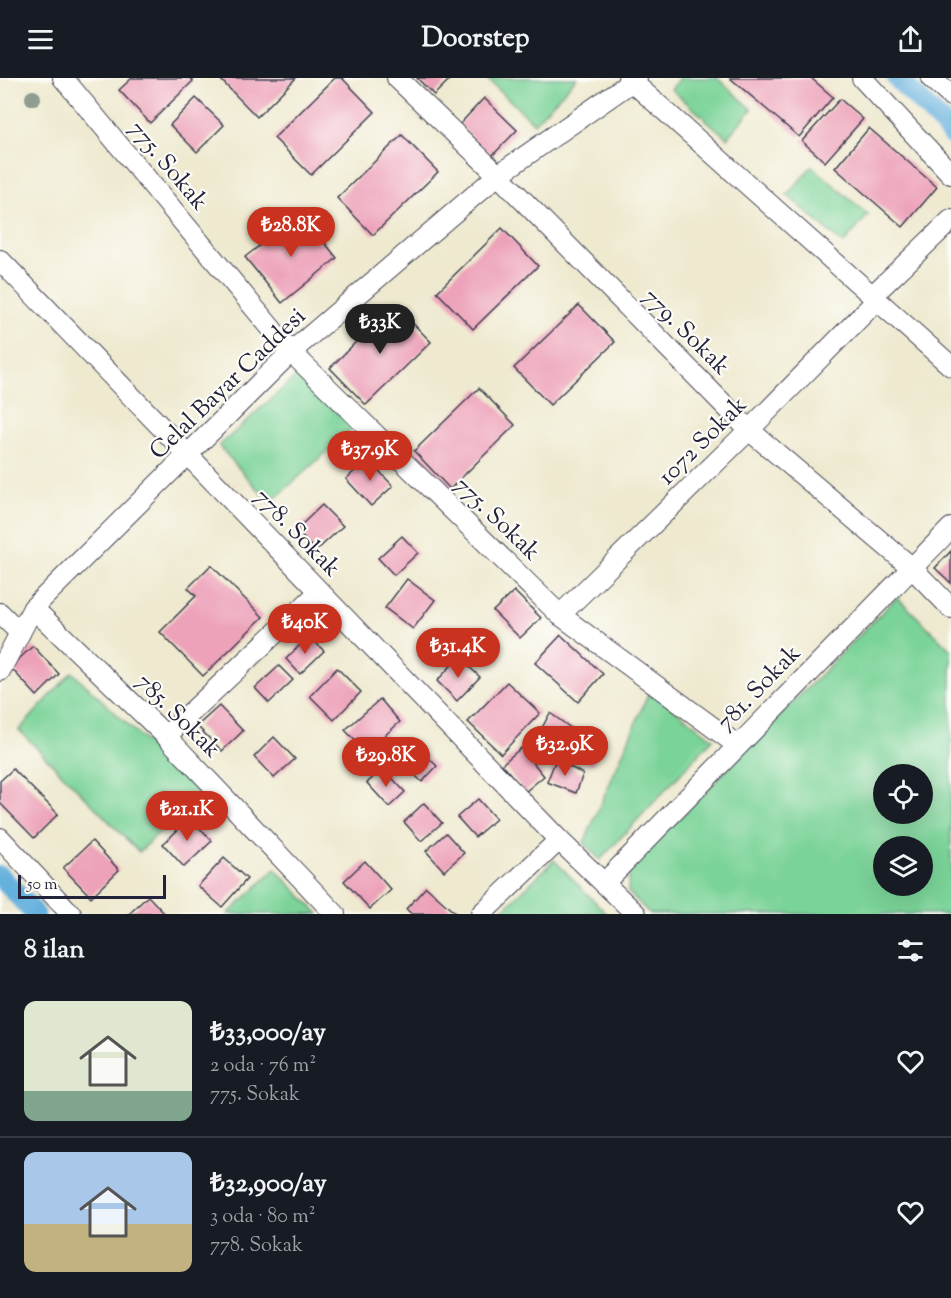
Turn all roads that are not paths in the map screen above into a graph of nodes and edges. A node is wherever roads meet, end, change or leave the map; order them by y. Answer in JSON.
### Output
{"nodes":[{"id":1,"x":63,"y":78,"type":"edge"},
{"id":2,"x":397,"y":78,"type":"edge"},
{"id":3,"x":862,"y":78,"type":"edge"},
{"id":4,"x":932,"y":78,"type":"edge"},
{"id":5,"x":633,"y":79,"type":"edge"},
{"id":6,"x":951,"y":96,"type":"edge"},
{"id":7,"x":951,"y":174,"type":"edge"},
{"id":8,"x":498,"y":175,"type":"junction"},
{"id":9,"x":951,"y":220,"type":"edge"},
{"id":10,"x":0,"y":260,"type":"edge"},
{"id":11,"x":875,"y":298,"type":"junction"},
{"id":12,"x":291,"y":352,"type":"junction"},
{"id":13,"x":951,"y":366,"type":"edge"},
{"id":14,"x":749,"y":430,"type":"junction"},
{"id":15,"x":189,"y":455,"type":"junction"},
{"id":16,"x":951,"y":528,"type":"edge"},
{"id":17,"x":911,"y":567,"type":"junction"},
{"id":18,"x":319,"y":592,"type":"junction"},
{"id":19,"x":33,"y":608,"type":"junction"},
{"id":20,"x":951,"y":608,"type":"edge"},
{"id":21,"x":0,"y":613,"type":"edge"},
{"id":22,"x":560,"y":615,"type":"junction"},
{"id":23,"x":20,"y":633,"type":"junction"},
{"id":24,"x":0,"y":670,"type":"edge"},
{"id":25,"x":166,"y":736,"type":"junction"},
{"id":26,"x":737,"y":745,"type":"junction"},
{"id":27,"x":0,"y":838,"type":"edge"},
{"id":28,"x":559,"y":840,"type":"junction"},
{"id":29,"x":604,"y":883,"type":"junction"},
{"id":30,"x":71,"y":914,"type":"edge"},
{"id":31,"x":335,"y":914,"type":"edge"},
{"id":32,"x":481,"y":914,"type":"edge"},
{"id":33,"x":636,"y":914,"type":"edge"}],
"edges":[{"from":1,"to":12,"type":"street","name":"775. Sokak"},
{"from":2,"to":8,"type":"street","name":"779. Sokak"},
{"from":3,"to":7,"type":"street"},
{"from":4,"to":6,"type":"street"},
{"from":5,"to":8,"type":"street","name":"Celal Bayar Caddesi"},
{"from":5,"to":11,"type":"street"},
{"from":8,"to":12,"type":"street","name":"Celal Bayar Caddesi"},
{"from":8,"to":14,"type":"street","name":"779. Sokak"},
{"from":9,"to":11,"type":"street","name":"1072 Sokak"},
{"from":10,"to":15,"type":"street","name":"778. Sokak"},
{"from":11,"to":13,"type":"street"},
{"from":11,"to":14,"type":"street","name":"1072 Sokak"},
{"from":12,"to":15,"type":"street","name":"Celal Bayar Caddesi"},
{"from":12,"to":22,"type":"street","name":"775. Sokak"},
{"from":14,"to":17,"type":"street","name":"779. Sokak"},
{"from":14,"to":22,"type":"street","name":"1072 Sokak"},
{"from":15,"to":18,"type":"street","name":"778. Sokak"},
{"from":15,"to":19,"type":"street","name":"Celal Bayar Caddesi"},
{"from":16,"to":17,"type":"street","name":"781. Sokak"},
{"from":17,"to":20,"type":"street","name":"779. Sokak"},
{"from":17,"to":26,"type":"street","name":"781. Sokak"},
{"from":18,"to":25,"type":"street"},
{"from":18,"to":28,"type":"street","name":"778. Sokak"},
{"from":19,"to":23,"type":"street","name":"Celal Bayar Caddesi"},
{"from":19,"to":25,"type":"street","name":"785. Sokak"},
{"from":21,"to":23,"type":"street"},
{"from":22,"to":26,"type":"street","name":"775. Sokak"},
{"from":23,"to":24,"type":"street","name":"Celal Bayar Caddesi"},
{"from":25,"to":31,"type":"street","name":"785. Sokak"},
{"from":26,"to":29,"type":"street","name":"781. Sokak"},
{"from":27,"to":30,"type":"street"},
{"from":28,"to":29,"type":"street","name":"778. Sokak"},
{"from":28,"to":32,"type":"street"},
{"from":29,"to":33,"type":"street","name":"778. Sokak"}]}
